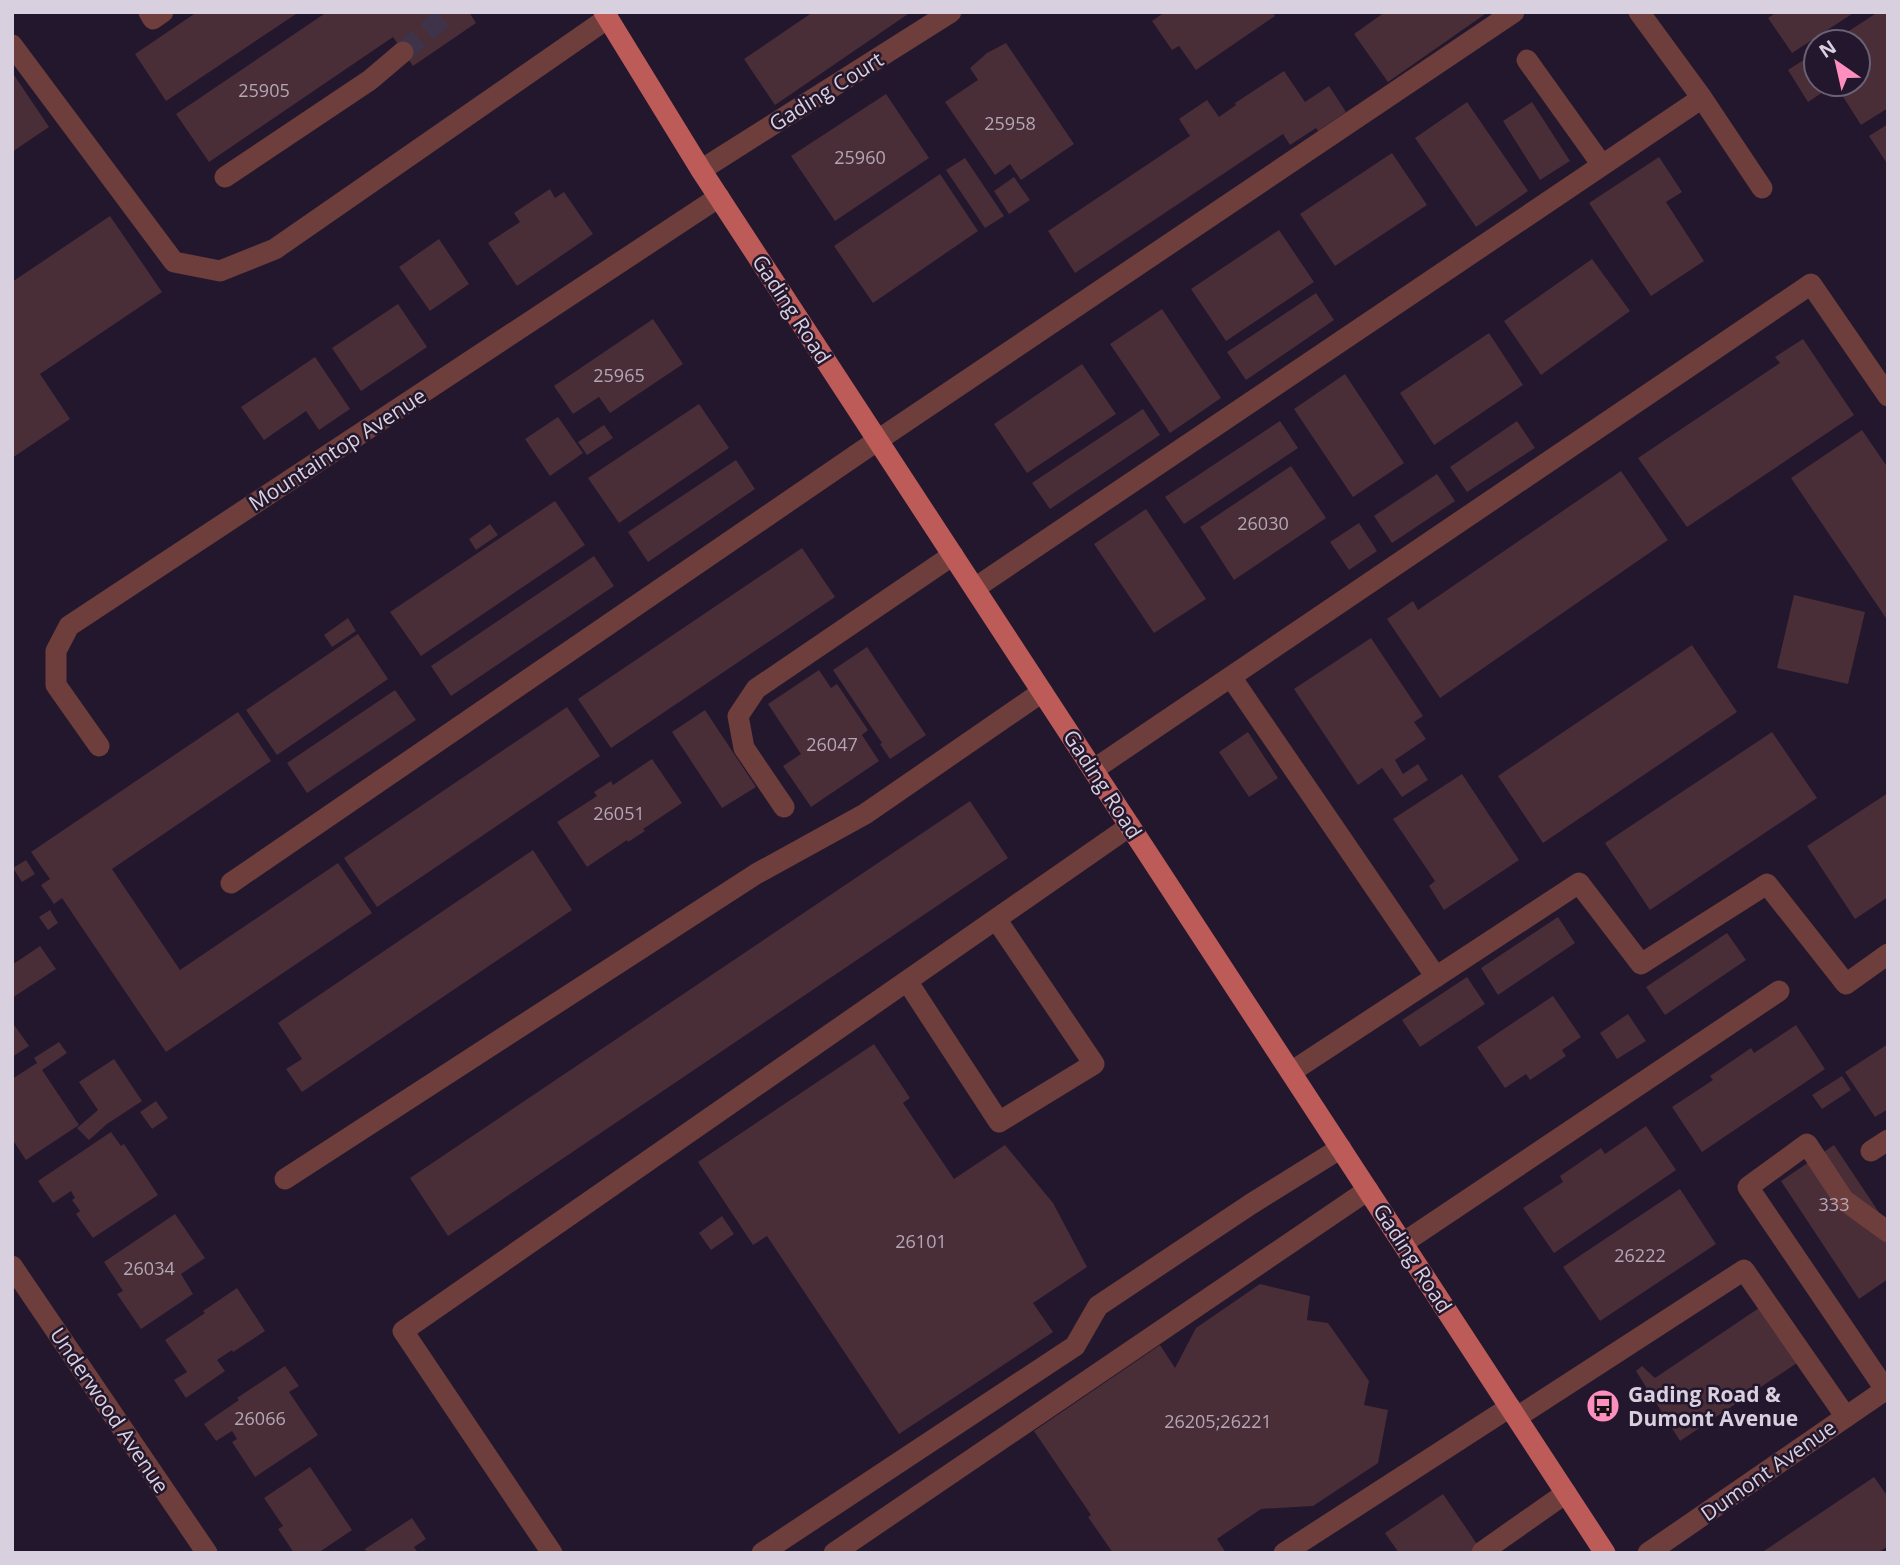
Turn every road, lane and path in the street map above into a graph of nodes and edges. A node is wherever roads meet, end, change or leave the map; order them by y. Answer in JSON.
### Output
{"nodes":[{"id":1,"x":149,"y":12,"type":"edge"},
{"id":2,"x":163,"y":12,"type":"edge"},
{"id":3,"x":951,"y":12,"type":"edge"},
{"id":4,"x":1514,"y":12,"type":"edge"},
{"id":5,"x":1639,"y":12,"type":"edge"},
{"id":6,"x":606,"y":15,"type":"edge"},
{"id":7,"x":12,"y":45,"type":"edge"},
{"id":8,"x":403,"y":52,"type":"tunnel mouth"},
{"id":9,"x":1527,"y":60,"type":"dead end"},
{"id":10,"x":1702,"y":98,"type":"junction"},
{"id":11,"x":1602,"y":165,"type":"junction"},
{"id":12,"x":701,"y":170,"type":"junction"},
{"id":13,"x":225,"y":177,"type":"dead end"},
{"id":14,"x":1762,"y":188,"type":"dead end"},
{"id":15,"x":719,"y":197,"type":"junction"},
{"id":16,"x":1888,"y":396,"type":"edge"},
{"id":17,"x":878,"y":440,"type":"junction"},
{"id":18,"x":953,"y":555,"type":"junction"},
{"id":19,"x":975,"y":588,"type":"junction"},
{"id":20,"x":1231,"y":677,"type":"junction"},
{"id":21,"x":1042,"y":691,"type":"junction"},
{"id":22,"x":99,"y":746,"type":"dead end"},
{"id":23,"x":1093,"y":770,"type":"junction"},
{"id":24,"x":784,"y":807,"type":"dead end"},
{"id":25,"x":1130,"y":826,"type":"junction"},
{"id":26,"x":231,"y":883,"type":"dead end"},
{"id":27,"x":996,"y":919,"type":"junction"},
{"id":28,"x":1888,"y":954,"type":"edge"},
{"id":29,"x":1436,"y":977,"type":"junction"},
{"id":30,"x":907,"y":981,"type":"junction"},
{"id":31,"x":1779,"y":991,"type":"dead end"},
{"id":32,"x":1291,"y":1072,"type":"junction"},
{"id":33,"x":1341,"y":1147,"type":"junction"},
{"id":34,"x":285,"y":1179,"type":"dead end"},
{"id":35,"x":1368,"y":1190,"type":"junction"},
{"id":36,"x":1888,"y":1232,"type":"edge"},
{"id":37,"x":1403,"y":1242,"type":"junction"},
{"id":38,"x":12,"y":1266,"type":"edge"},
{"id":39,"x":1887,"y":1388,"type":"edge"},
{"id":40,"x":1513,"y":1412,"type":"junction"},
{"id":41,"x":1846,"y":1417,"type":"junction"},
{"id":42,"x":1566,"y":1493,"type":"junction"},
{"id":43,"x":1482,"y":1552,"type":"edge"},
{"id":44,"x":207,"y":1553,"type":"edge"},
{"id":45,"x":552,"y":1553,"type":"edge"},
{"id":46,"x":762,"y":1553,"type":"edge"},
{"id":47,"x":834,"y":1553,"type":"edge"},
{"id":48,"x":1284,"y":1553,"type":"edge"},
{"id":49,"x":1605,"y":1553,"type":"edge"},
{"id":50,"x":1648,"y":1553,"type":"edge"}],
"edges":[{"from":1,"to":2,"type":"street"},
{"from":3,"to":12,"type":"street","name":"Gading Court"},
{"from":4,"to":17,"type":"street"},
{"from":5,"to":10,"type":"street"},
{"from":6,"to":7,"type":"street"},
{"from":6,"to":12,"type":"main road","name":"Gading Road"},
{"from":8,"to":13,"type":"street"},
{"from":9,"to":11,"type":"street"},
{"from":10,"to":11,"type":"street"},
{"from":10,"to":14,"type":"street"},
{"from":11,"to":19,"type":"street"},
{"from":12,"to":15,"type":"main road","name":"Gading Road"},
{"from":15,"to":17,"type":"main road","name":"Gading Road"},
{"from":15,"to":22,"type":"street","name":"Mountaintop Avenue"},
{"from":16,"to":20,"type":"street"},
{"from":17,"to":18,"type":"main road","name":"Gading Road"},
{"from":17,"to":26,"type":"street"},
{"from":18,"to":19,"type":"main road","name":"Gading Road"},
{"from":18,"to":24,"type":"street"},
{"from":19,"to":21,"type":"main road","name":"Gading Road"},
{"from":20,"to":23,"type":"street"},
{"from":20,"to":29,"type":"street"},
{"from":21,"to":23,"type":"main road","name":"Gading Road"},
{"from":21,"to":34,"type":"street"},
{"from":23,"to":25,"type":"main road","name":"Gading Road"},
{"from":25,"to":27,"type":"street"},
{"from":25,"to":32,"type":"main road","name":"Gading Road"},
{"from":27,"to":30,"type":"street"},
{"from":27,"to":30,"type":"street"},
{"from":28,"to":29,"type":"street"},
{"from":29,"to":32,"type":"street"},
{"from":30,"to":45,"type":"street"},
{"from":31,"to":37,"type":"street"},
{"from":32,"to":33,"type":"main road","name":"Gading Road"},
{"from":33,"to":35,"type":"main road","name":"Gading Road"},
{"from":33,"to":46,"type":"street"},
{"from":35,"to":37,"type":"main road","name":"Gading Road"},
{"from":35,"to":47,"type":"street"},
{"from":36,"to":39,"type":"street"},
{"from":37,"to":40,"type":"main road","name":"Gading Road"},
{"from":38,"to":44,"type":"street","name":"Underwood Avenue"},
{"from":39,"to":41,"type":"street","name":"Dumont Avenue"},
{"from":40,"to":41,"type":"street"},
{"from":40,"to":42,"type":"main road","name":"Gading Road"},
{"from":40,"to":48,"type":"street"},
{"from":41,"to":50,"type":"street","name":"Dumont Avenue"},
{"from":42,"to":43,"type":"street"},
{"from":42,"to":49,"type":"main road","name":"Gading Road"}]}
